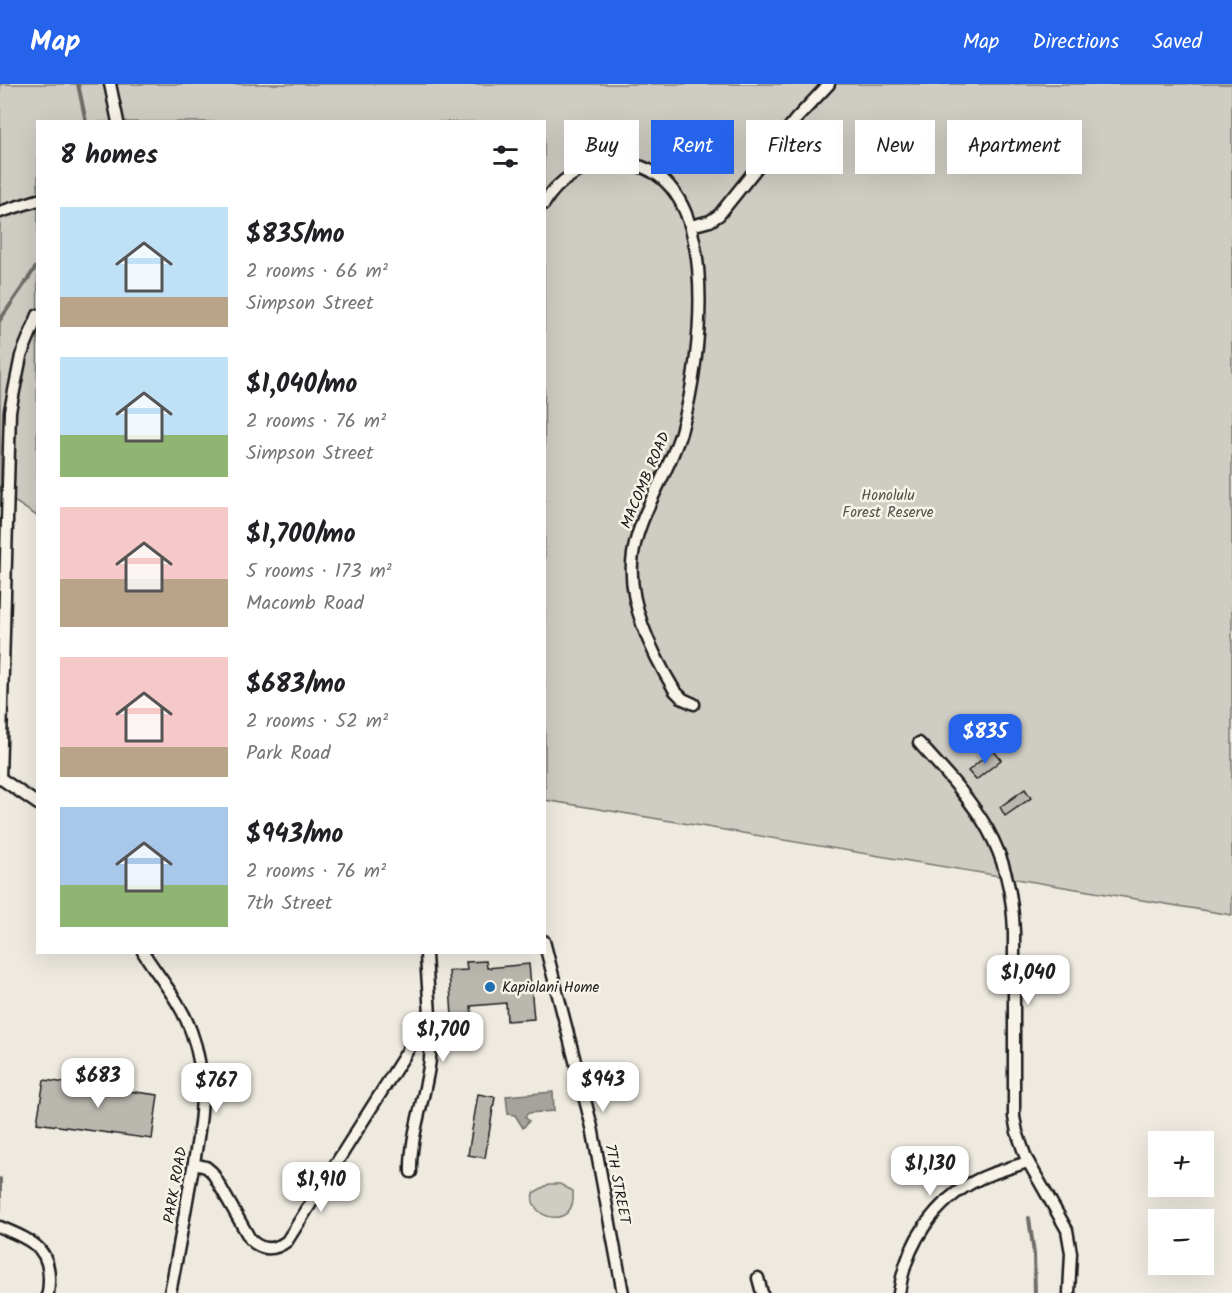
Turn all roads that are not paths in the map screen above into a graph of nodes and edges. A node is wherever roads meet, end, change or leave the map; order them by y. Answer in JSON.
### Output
{"nodes":[{"id":1,"x":110,"y":84,"type":"edge"},
{"id":2,"x":829,"y":84,"type":"edge"},
{"id":3,"x":118,"y":120,"type":"edge"},
{"id":4,"x":36,"y":201,"type":"edge"},
{"id":5,"x":546,"y":202,"type":"edge"},
{"id":6,"x":0,"y":212,"type":"edge"},
{"id":7,"x":692,"y":226,"type":"junction"},
{"id":8,"x":36,"y":319,"type":"edge"},
{"id":9,"x":4,"y":461,"type":"edge"},
{"id":10,"x":694,"y":704,"type":"dead end"},
{"id":11,"x":919,"y":743,"type":"dead end"},
{"id":12,"x":0,"y":778,"type":"edge"},
{"id":13,"x":36,"y":803,"type":"edge"},
{"id":14,"x":546,"y":949,"type":"edge"},
{"id":15,"x":144,"y":954,"type":"edge"},
{"id":16,"x":426,"y":954,"type":"edge"},
{"id":17,"x":430,"y":1035,"type":"junction"},
{"id":18,"x":1028,"y":1162,"type":"junction"},
{"id":19,"x":194,"y":1164,"type":"junction"},
{"id":20,"x":411,"y":1172,"type":"dead end"},
{"id":21,"x":0,"y":1227,"type":"edge"},
{"id":22,"x":758,"y":1278,"type":"dead end"},
{"id":23,"x":48,"y":1293,"type":"edge"},
{"id":24,"x":170,"y":1293,"type":"edge"},
{"id":25,"x":623,"y":1293,"type":"edge"},
{"id":26,"x":762,"y":1293,"type":"edge"},
{"id":27,"x":899,"y":1293,"type":"edge"},
{"id":28,"x":1068,"y":1293,"type":"edge"}],
"edges":[{"from":1,"to":3,"type":"street"},
{"from":2,"to":7,"type":"street"},
{"from":4,"to":6,"type":"street"},
{"from":5,"to":7,"type":"street","name":"MACOMB ROAD"},
{"from":7,"to":10,"type":"street","name":"MACOMB ROAD"},
{"from":8,"to":9,"type":"street"},
{"from":9,"to":12,"type":"street"},
{"from":11,"to":18,"type":"street"},
{"from":12,"to":13,"type":"street"},
{"from":14,"to":25,"type":"street","name":"7TH STREET"},
{"from":15,"to":19,"type":"street","name":"PARK ROAD"},
{"from":16,"to":17,"type":"street"},
{"from":17,"to":19,"type":"street"},
{"from":17,"to":20,"type":"street"},
{"from":18,"to":27,"type":"street"},
{"from":18,"to":28,"type":"street"},
{"from":19,"to":24,"type":"street","name":"PARK ROAD"},
{"from":21,"to":23,"type":"street"},
{"from":22,"to":26,"type":"street"}]}
